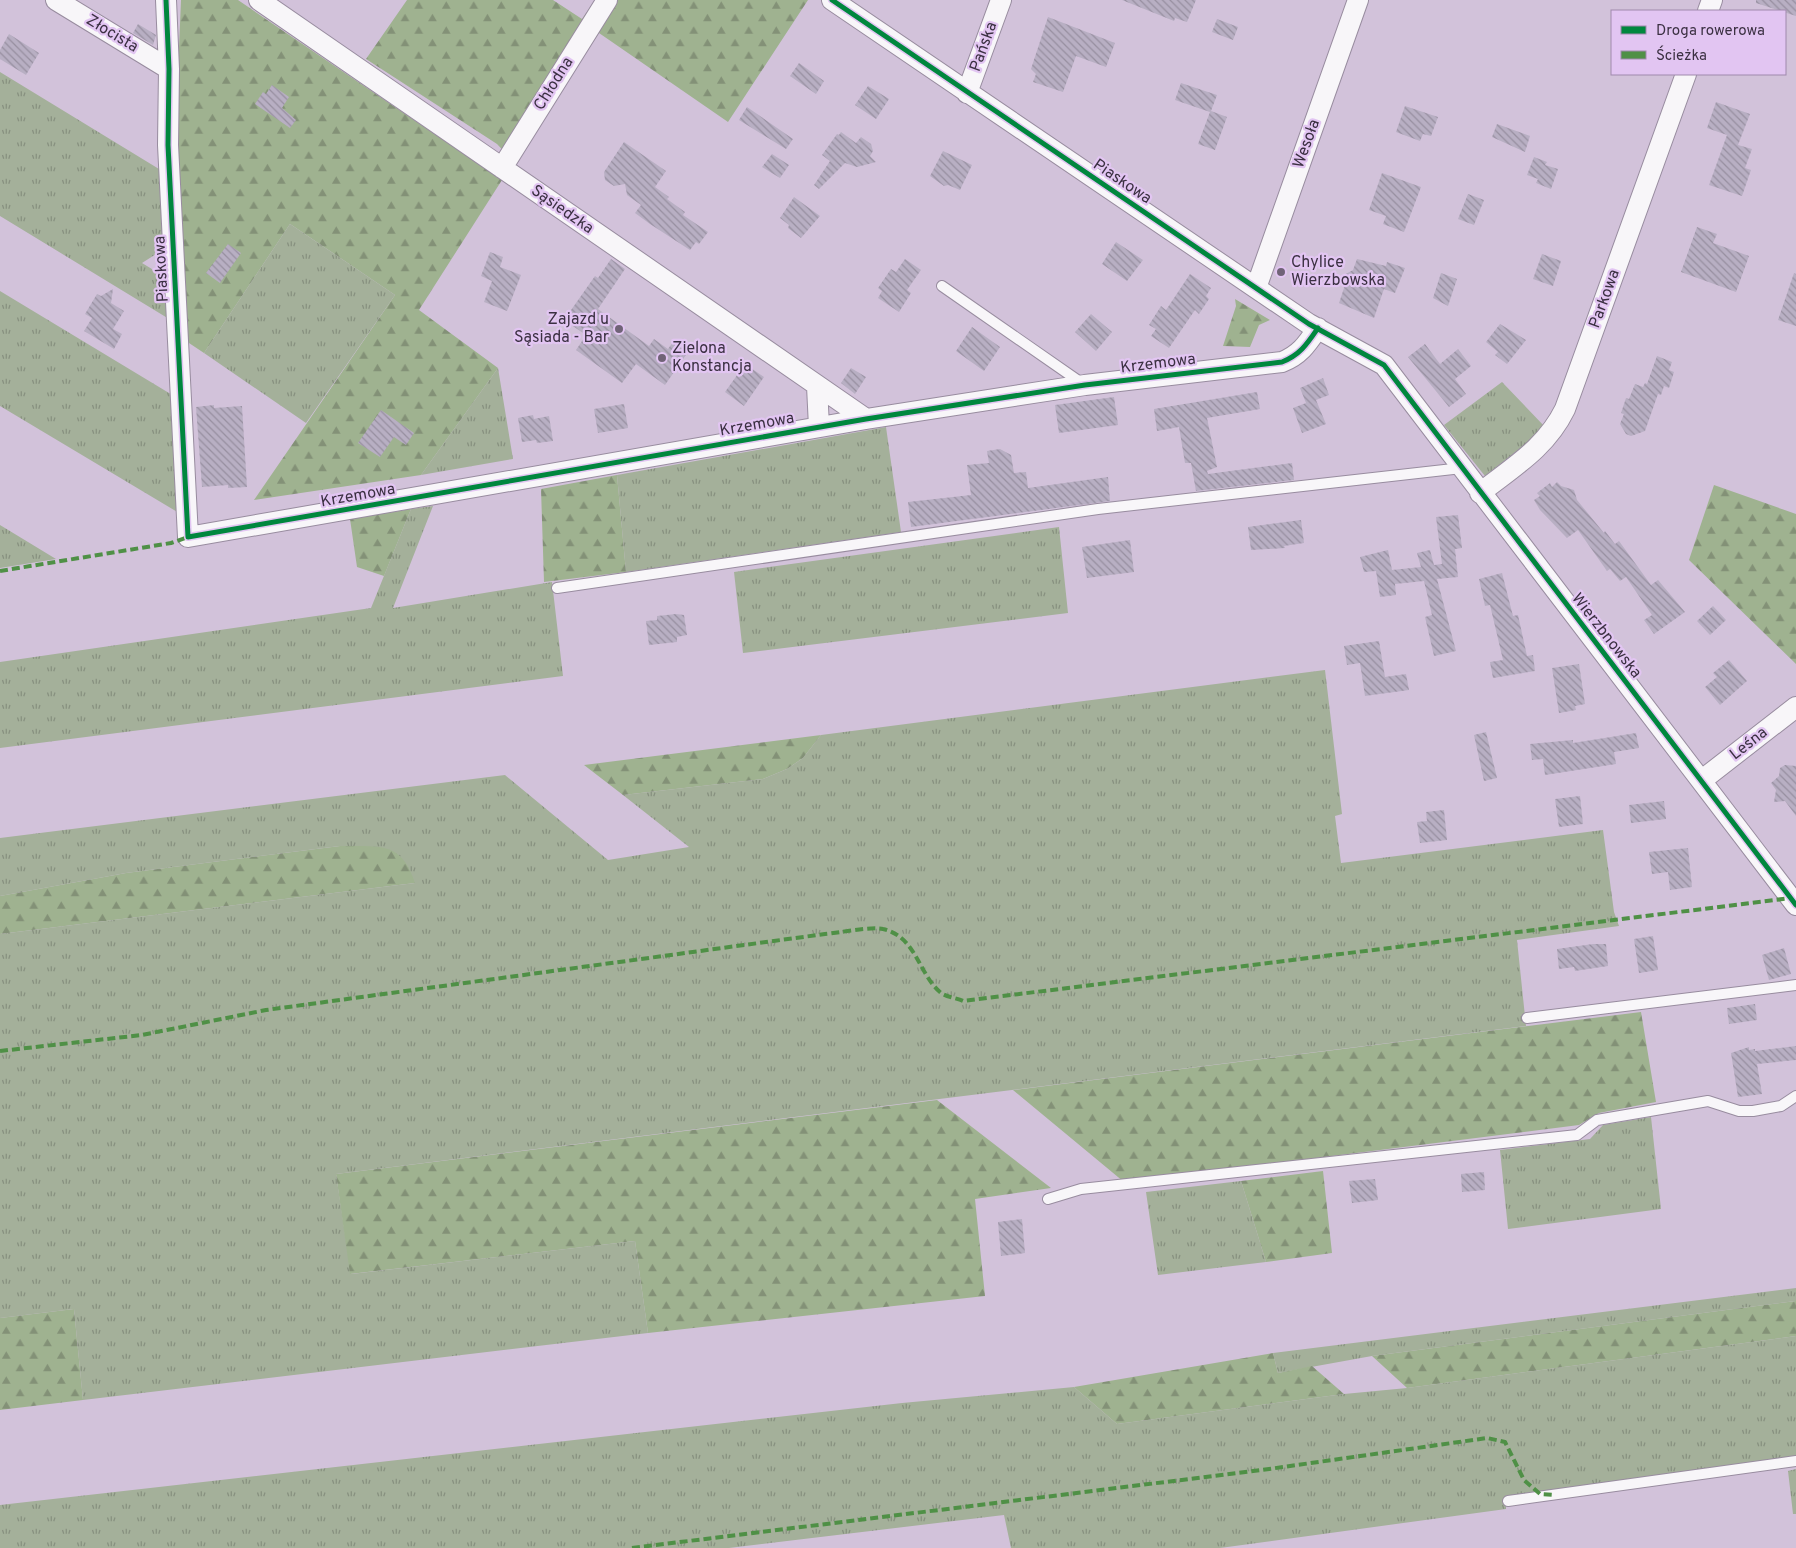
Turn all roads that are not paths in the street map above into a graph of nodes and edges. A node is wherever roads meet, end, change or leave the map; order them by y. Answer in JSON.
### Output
{"nodes":[{"id":1,"x":56,"y":0,"type":"edge"},
{"id":2,"x":166,"y":0,"type":"edge"},
{"id":3,"x":259,"y":0,"type":"edge"},
{"id":4,"x":607,"y":0,"type":"edge"},
{"id":5,"x":832,"y":0,"type":"edge"},
{"id":6,"x":1001,"y":0,"type":"edge"},
{"id":7,"x":1358,"y":0,"type":"edge"},
{"id":8,"x":169,"y":69,"type":"junction"},
{"id":9,"x":1686,"y":75,"type":"edge"},
{"id":10,"x":967,"y":93,"type":"junction"},
{"id":11,"x":502,"y":168,"type":"junction"},
{"id":12,"x":942,"y":286,"type":"dead end"},
{"id":13,"x":1256,"y":288,"type":"junction"},
{"id":14,"x":1318,"y":328,"type":"junction"},
{"id":15,"x":1398,"y":382,"type":"joint"},
{"id":16,"x":1085,"y":385,"type":"junction"},
{"id":17,"x":817,"y":386,"type":"junction"},
{"id":18,"x":866,"y":420,"type":"junction"},
{"id":19,"x":819,"y":427,"type":"junction"},
{"id":20,"x":1462,"y":468,"type":"junction"},
{"id":21,"x":1480,"y":493,"type":"junction"},
{"id":22,"x":188,"y":538,"type":"joint"},
{"id":23,"x":557,"y":588,"type":"dead end"},
{"id":24,"x":1796,"y":707,"type":"edge"},
{"id":25,"x":1702,"y":780,"type":"junction"},
{"id":26,"x":1796,"y":905,"type":"edge"},
{"id":27,"x":1796,"y":985,"type":"edge"},
{"id":28,"x":1527,"y":1018,"type":"dead end"},
{"id":29,"x":1796,"y":1096,"type":"edge"},
{"id":30,"x":1048,"y":1199,"type":"dead end"},
{"id":31,"x":1796,"y":1461,"type":"edge"},
{"id":32,"x":1508,"y":1501,"type":"dead end"}],
"edges":[{"from":1,"to":8,"type":"street","name":"Złocista"},
{"from":2,"to":8,"type":"street","name":"Piaskowa"},
{"from":3,"to":11,"type":"street","name":"Sąsiedzka"},
{"from":4,"to":11,"type":"street","name":"Chłodna"},
{"from":5,"to":10,"type":"street","name":"Piaskowa"},
{"from":6,"to":10,"type":"street","name":"Pańska"},
{"from":7,"to":13,"type":"street","name":"Wesoła"},
{"from":8,"to":22,"type":"street","name":"Piaskowa"},
{"from":9,"to":21,"type":"street","name":"Parkowa"},
{"from":10,"to":13,"type":"street","name":"Piaskowa"},
{"from":11,"to":17,"type":"street","name":"Sąsiedzka"},
{"from":12,"to":16,"type":"lane"},
{"from":13,"to":14,"type":"street","name":"Piaskowa"},
{"from":14,"to":15,"type":"street","name":"Piaskowa"},
{"from":14,"to":16,"type":"street","name":"Krzemowa"},
{"from":15,"to":20,"type":"street","name":"Wierzbnowska"},
{"from":16,"to":18,"type":"street","name":"Krzemowa"},
{"from":17,"to":18,"type":"street","name":"Sąsiedzka"},
{"from":17,"to":19,"type":"street"},
{"from":18,"to":19,"type":"street","name":"Krzemowa"},
{"from":19,"to":22,"type":"street","name":"Krzemowa"},
{"from":20,"to":21,"type":"street","name":"Wierzbnowska"},
{"from":20,"to":23,"type":"lane"},
{"from":21,"to":25,"type":"street","name":"Wierzbnowska"},
{"from":24,"to":25,"type":"street","name":"Leśna"},
{"from":25,"to":26,"type":"street","name":"Wierzbnowska"},
{"from":27,"to":28,"type":"lane"},
{"from":29,"to":30,"type":"lane"},
{"from":31,"to":32,"type":"lane"}]}
